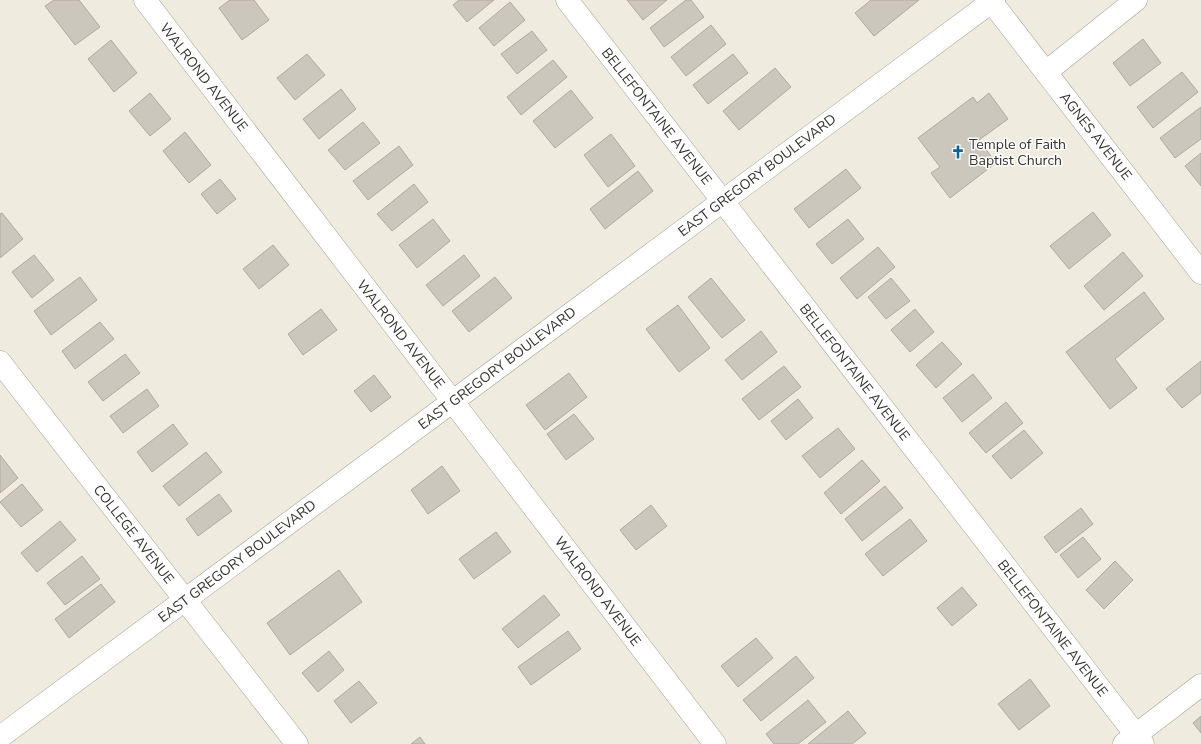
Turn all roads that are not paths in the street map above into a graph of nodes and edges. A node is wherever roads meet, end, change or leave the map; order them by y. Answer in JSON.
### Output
{"nodes":[{"id":1,"x":145,"y":0,"type":"edge"},
{"id":2,"x":567,"y":0,"type":"edge"},
{"id":3,"x":1136,"y":0,"type":"edge"},
{"id":4,"x":992,"y":1,"type":"edge"},
{"id":5,"x":1046,"y":72,"type":"junction"},
{"id":6,"x":723,"y":201,"type":"junction"},
{"id":7,"x":1201,"y":273,"type":"edge"},
{"id":8,"x":0,"y":362,"type":"edge"},
{"id":9,"x":453,"y":401,"type":"junction"},
{"id":10,"x":185,"y":600,"type":"junction"},
{"id":11,"x":1201,"y":685,"type":"edge"},
{"id":12,"x":0,"y":737,"type":"edge"},
{"id":13,"x":1134,"y":741,"type":"edge"},
{"id":14,"x":297,"y":744,"type":"edge"},
{"id":15,"x":715,"y":744,"type":"edge"}],
"edges":[{"from":1,"to":9,"type":"street","name":"WALROND AVENUE"},
{"from":2,"to":6,"type":"street","name":"BELLEFONTAINE AVENUE"},
{"from":3,"to":5,"type":"street"},
{"from":4,"to":5,"type":"street","name":"AGNES AVENUE"},
{"from":4,"to":6,"type":"street","name":"EAST GREGORY BOULEVARD"},
{"from":5,"to":7,"type":"street","name":"AGNES AVENUE"},
{"from":6,"to":9,"type":"street","name":"EAST GREGORY BOULEVARD"},
{"from":6,"to":13,"type":"street","name":"BELLEFONTAINE AVENUE"},
{"from":8,"to":10,"type":"street","name":"COLLEGE AVENUE"},
{"from":9,"to":10,"type":"street","name":"EAST GREGORY BOULEVARD"},
{"from":9,"to":15,"type":"street","name":"WALROND AVENUE"},
{"from":10,"to":12,"type":"street","name":"EAST GREGORY BOULEVARD"},
{"from":10,"to":14,"type":"street","name":"COLLEGE AVENUE"},
{"from":11,"to":13,"type":"street"}]}
